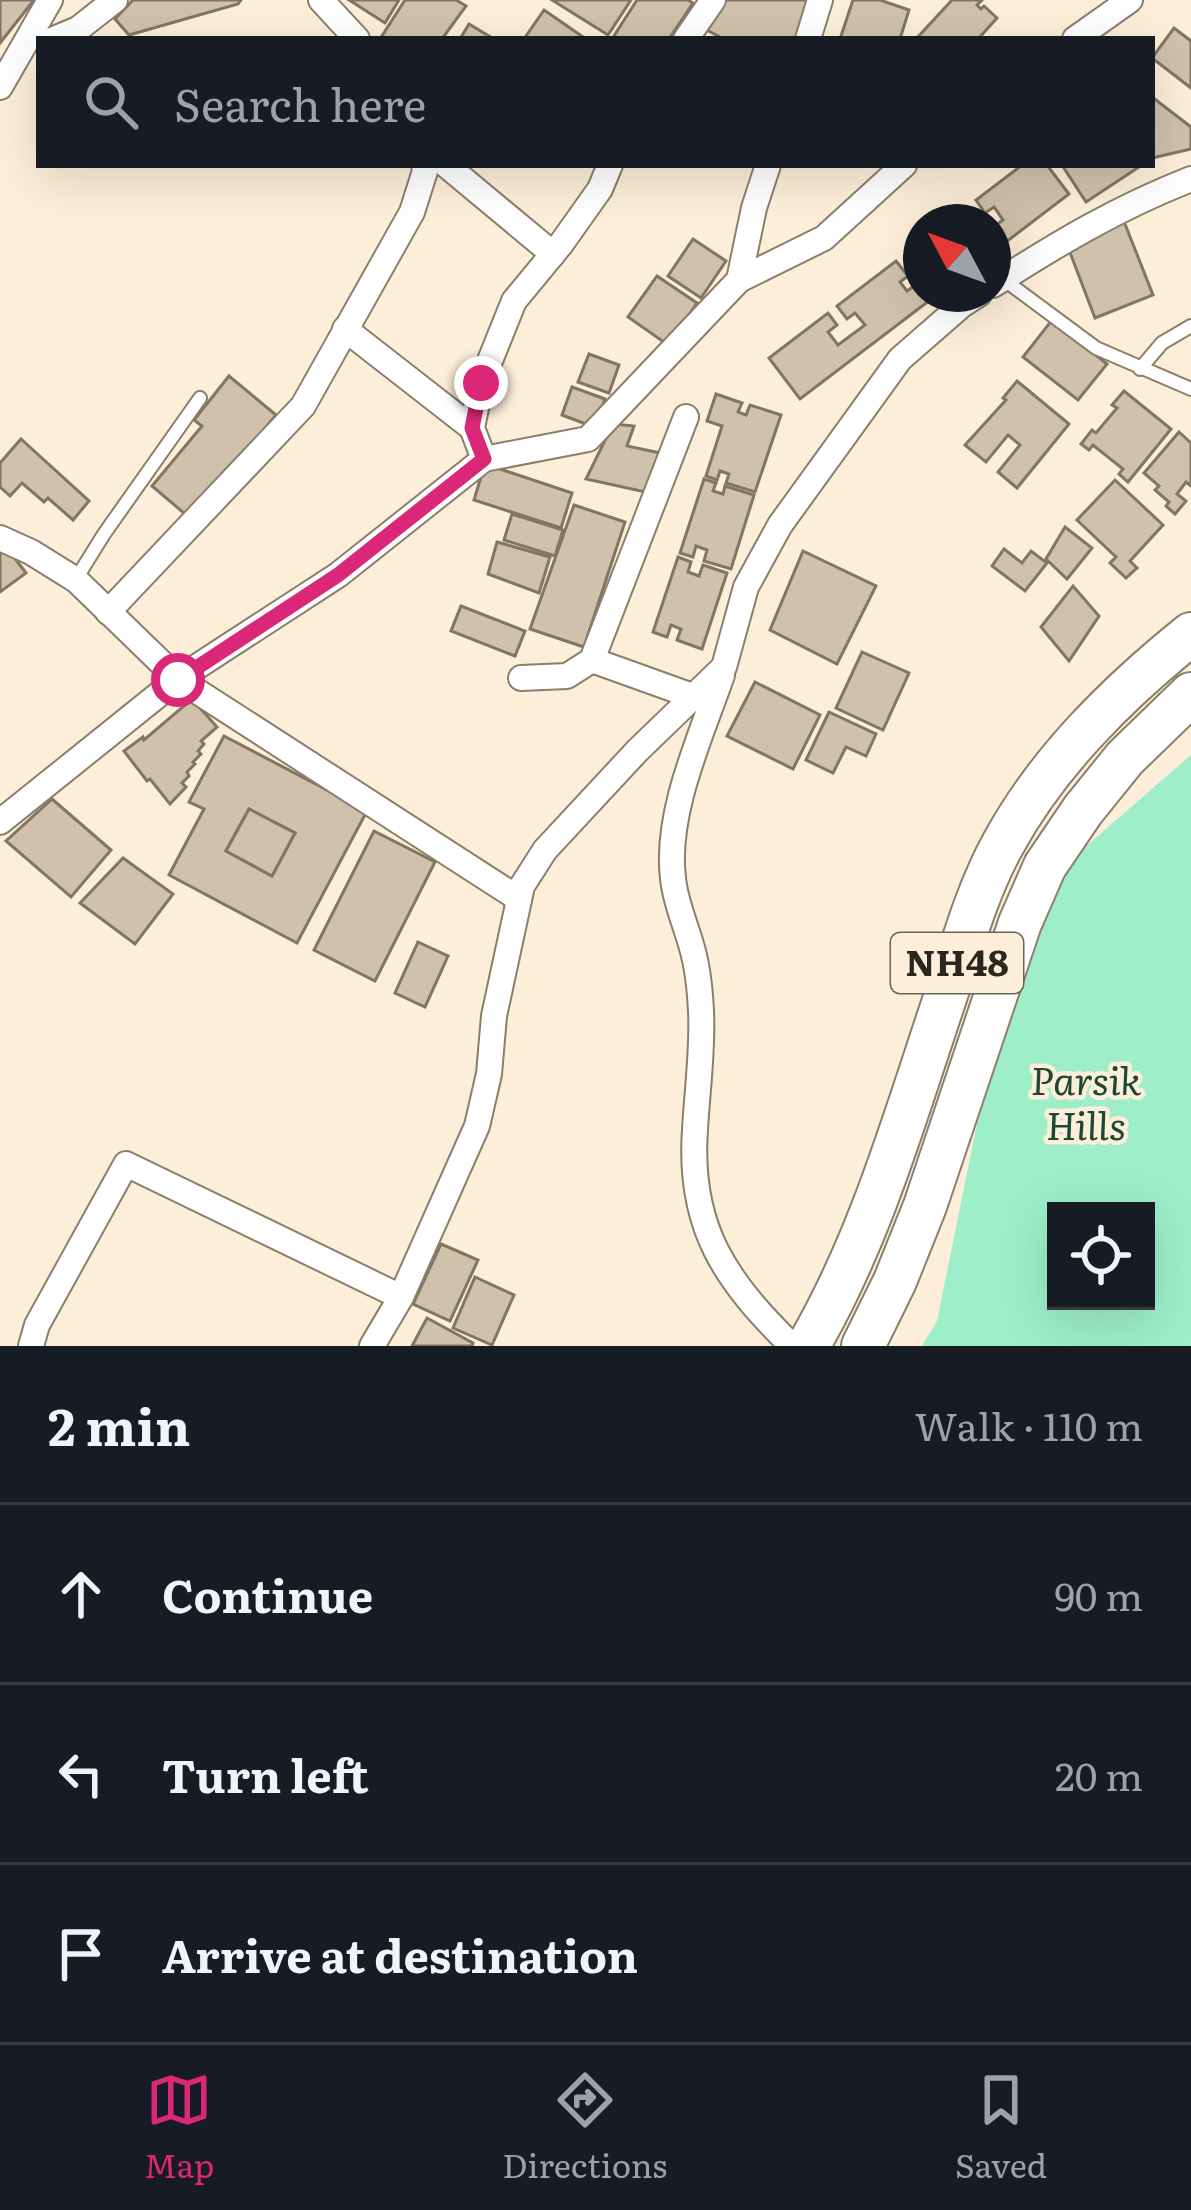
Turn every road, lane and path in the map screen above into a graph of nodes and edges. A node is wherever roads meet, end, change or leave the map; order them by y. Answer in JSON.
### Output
{"nodes":[{"id":1,"x":50,"y":0,"type":"edge"},
{"id":2,"x":115,"y":0,"type":"edge"},
{"id":3,"x":321,"y":0,"type":"edge"},
{"id":4,"x":713,"y":0,"type":"edge"},
{"id":5,"x":820,"y":0,"type":"edge"},
{"id":6,"x":1130,"y":0,"type":"edge"},
{"id":7,"x":61,"y":36,"type":"edge"},
{"id":8,"x":354,"y":36,"type":"edge"},
{"id":9,"x":688,"y":36,"type":"edge"},
{"id":10,"x":809,"y":36,"type":"edge"},
{"id":11,"x":1079,"y":36,"type":"edge"},
{"id":12,"x":30,"y":49,"type":"edge"},
{"id":13,"x":0,"y":87,"type":"edge"},
{"id":14,"x":424,"y":168,"type":"edge"},
{"id":15,"x":450,"y":168,"type":"edge"},
{"id":16,"x":609,"y":168,"type":"edge"},
{"id":17,"x":767,"y":168,"type":"edge"},
{"id":18,"x":901,"y":168,"type":"edge"},
{"id":19,"x":1191,"y":179,"type":"edge"},
{"id":20,"x":553,"y":254,"type":"junction"},
{"id":21,"x":1011,"y":273,"type":"edge"},
{"id":22,"x":739,"y":280,"type":"junction"},
{"id":23,"x":1011,"y":291,"type":"edge"},
{"id":24,"x":954,"y":312,"type":"edge"},
{"id":25,"x":1191,"y":326,"type":"edge"},
{"id":26,"x":346,"y":329,"type":"junction"},
{"id":27,"x":1139,"y":368,"type":"junction"},
{"id":28,"x":1191,"y":388,"type":"edge"},
{"id":29,"x":200,"y":398,"type":"dead end"},
{"id":30,"x":686,"y":417,"type":"dead end"},
{"id":31,"x":472,"y":428,"type":"junction"},
{"id":32,"x":484,"y":459,"type":"junction"},
{"id":33,"x":0,"y":538,"type":"edge"},
{"id":34,"x":76,"y":580,"type":"junction"},
{"id":35,"x":108,"y":612,"type":"junction"},
{"id":36,"x":1191,"y":634,"type":"edge"},
{"id":37,"x":592,"y":660,"type":"junction"},
{"id":38,"x":724,"y":667,"type":"junction"},
{"id":39,"x":520,"y":678,"type":"dead end"},
{"id":40,"x":178,"y":680,"type":"junction"},
{"id":41,"x":1191,"y":694,"type":"edge"},
{"id":42,"x":695,"y":698,"type":"junction"},
{"id":43,"x":0,"y":822,"type":"edge"},
{"id":44,"x":519,"y":899,"type":"junction"},
{"id":45,"x":400,"y":1297,"type":"junction"},
{"id":46,"x":31,"y":1346,"type":"edge"},
{"id":47,"x":372,"y":1346,"type":"edge"},
{"id":48,"x":792,"y":1346,"type":"edge"},
{"id":49,"x":808,"y":1346,"type":"edge"},
{"id":50,"x":863,"y":1346,"type":"edge"}],
"edges":[{"from":1,"to":12,"type":"street"},
{"from":2,"to":7,"type":"street"},
{"from":3,"to":8,"type":"street"},
{"from":4,"to":9,"type":"street"},
{"from":5,"to":10,"type":"street"},
{"from":6,"to":11,"type":"street"},
{"from":12,"to":13,"type":"street"},
{"from":14,"to":26,"type":"street"},
{"from":15,"to":20,"type":"street"},
{"from":16,"to":20,"type":"street"},
{"from":17,"to":22,"type":"street"},
{"from":18,"to":22,"type":"street"},
{"from":19,"to":21,"type":"street"},
{"from":20,"to":31,"type":"street"},
{"from":22,"to":32,"type":"street"},
{"from":23,"to":27,"type":"lane"},
{"from":24,"to":38,"type":"street"},
{"from":25,"to":27,"type":"lane"},
{"from":26,"to":31,"type":"street"},
{"from":26,"to":35,"type":"street"},
{"from":27,"to":28,"type":"lane"},
{"from":29,"to":34,"type":"lane"},
{"from":30,"to":37,"type":"street"},
{"from":31,"to":32,"type":"street"},
{"from":32,"to":40,"type":"street"},
{"from":33,"to":34,"type":"street"},
{"from":34,"to":35,"type":"street"},
{"from":35,"to":40,"type":"street"},
{"from":36,"to":49,"type":"highway","number":"NH48"},
{"from":37,"to":39,"type":"street"},
{"from":37,"to":42,"type":"street"},
{"from":38,"to":42,"type":"street"},
{"from":38,"to":48,"type":"street"},
{"from":40,"to":43,"type":"street"},
{"from":40,"to":44,"type":"street"},
{"from":41,"to":50,"type":"highway","number":"NH48"},
{"from":42,"to":44,"type":"street"},
{"from":44,"to":45,"type":"street"},
{"from":45,"to":46,"type":"street"},
{"from":45,"to":47,"type":"street"}]}
